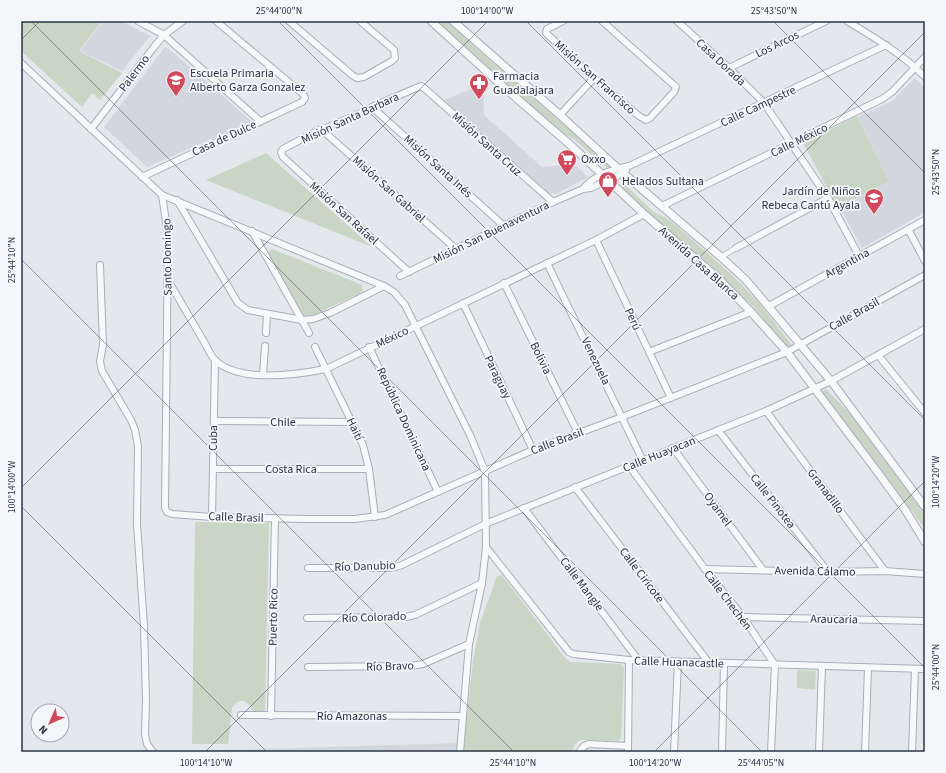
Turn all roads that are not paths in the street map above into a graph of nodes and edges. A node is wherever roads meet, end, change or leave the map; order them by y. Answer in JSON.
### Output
{"nodes":[{"id":1,"x":138,"y":21,"type":"edge"},
{"id":2,"x":183,"y":21,"type":"edge"},
{"id":3,"x":216,"y":21,"type":"edge"},
{"id":4,"x":289,"y":21,"type":"edge"},
{"id":5,"x":360,"y":21,"type":"edge"},
{"id":6,"x":431,"y":21,"type":"edge"},
{"id":7,"x":453,"y":21,"type":"edge"},
{"id":8,"x":562,"y":21,"type":"edge"},
{"id":9,"x":602,"y":21,"type":"edge"},
{"id":10,"x":677,"y":21,"type":"edge"},
{"id":11,"x":826,"y":21,"type":"edge"},
{"id":12,"x":847,"y":21,"type":"edge"},
{"id":13,"x":164,"y":35,"type":"junction"},
{"id":14,"x":886,"y":45,"type":"junction"},
{"id":15,"x":925,"y":57,"type":"edge"},
{"id":16,"x":21,"y":63,"type":"edge"},
{"id":17,"x":728,"y":68,"type":"junction"},
{"id":18,"x":916,"y":68,"type":"junction"},
{"id":19,"x":925,"y":77,"type":"edge"},
{"id":20,"x":594,"y":78,"type":"junction"},
{"id":21,"x":421,"y":86,"type":"joint"},
{"id":22,"x":764,"y":103,"type":"junction"},
{"id":23,"x":372,"y":107,"type":"junction"},
{"id":24,"x":560,"y":115,"type":"junction"},
{"id":25,"x":260,"y":121,"type":"junction"},
{"id":26,"x":91,"y":129,"type":"junction"},
{"id":27,"x":322,"y":129,"type":"junction"},
{"id":28,"x":792,"y":143,"type":"junction"},
{"id":29,"x":281,"y":152,"type":"joint"},
{"id":30,"x":620,"y":170,"type":"junction"},
{"id":31,"x":142,"y":177,"type":"junction"},
{"id":32,"x":606,"y":177,"type":"junction"},
{"id":33,"x":162,"y":195,"type":"junction"},
{"id":34,"x":828,"y":198,"type":"junction"},
{"id":35,"x":177,"y":200,"type":"junction"},
{"id":36,"x":553,"y":202,"type":"junction"},
{"id":37,"x":662,"y":206,"type":"junction"},
{"id":38,"x":644,"y":214,"type":"junction"},
{"id":39,"x":925,"y":220,"type":"edge"},
{"id":40,"x":504,"y":226,"type":"junction"},
{"id":41,"x":908,"y":229,"type":"junction"},
{"id":42,"x":252,"y":231,"type":"junction"},
{"id":43,"x":596,"y":240,"type":"junction"},
{"id":44,"x":736,"y":248,"type":"joint"},
{"id":45,"x":456,"y":249,"type":"junction"},
{"id":46,"x":859,"y":256,"type":"junction"},
{"id":47,"x":722,"y":257,"type":"junction"},
{"id":48,"x":925,"y":261,"type":"edge"},
{"id":49,"x":547,"y":263,"type":"junction"},
{"id":50,"x":100,"y":265,"type":"dead end"},
{"id":51,"x":409,"y":272,"type":"junction"},
{"id":52,"x":925,"y":275,"type":"edge"},
{"id":53,"x":400,"y":276,"type":"dead end"},
{"id":54,"x":168,"y":281,"type":"junction"},
{"id":55,"x":504,"y":283,"type":"junction"},
{"id":56,"x":384,"y":286,"type":"junction"},
{"id":57,"x":463,"y":303,"type":"junction"},
{"id":58,"x":769,"y":306,"type":"junction"},
{"id":59,"x":751,"y":312,"type":"junction"},
{"id":60,"x":267,"y":314,"type":"junction"},
{"id":61,"x":302,"y":320,"type":"junction"},
{"id":62,"x":415,"y":326,"type":"junction"},
{"id":63,"x":924,"y":331,"type":"edge"},
{"id":64,"x":266,"y":333,"type":"dead end"},
{"id":65,"x":309,"y":334,"type":"dead end"},
{"id":66,"x":800,"y":344,"type":"junction"},
{"id":67,"x":265,"y":346,"type":"dead end"},
{"id":68,"x":315,"y":347,"type":"dead end"},
{"id":69,"x":369,"y":347,"type":"junction"},
{"id":70,"x":649,"y":352,"type":"junction"},
{"id":71,"x":787,"y":352,"type":"junction"},
{"id":72,"x":878,"y":355,"type":"junction"},
{"id":73,"x":215,"y":360,"type":"junction"},
{"id":74,"x":326,"y":368,"type":"junction"},
{"id":75,"x":263,"y":374,"type":"junction"},
{"id":76,"x":831,"y":381,"type":"junction"},
{"id":77,"x":814,"y":389,"type":"junction"},
{"id":78,"x":671,"y":398,"type":"junction"},
{"id":79,"x":766,"y":411,"type":"junction"},
{"id":80,"x":925,"y":413,"type":"edge"},
{"id":81,"x":622,"y":416,"type":"junction"},
{"id":82,"x":214,"y":421,"type":"junction"},
{"id":83,"x":352,"y":422,"type":"junction"},
{"id":84,"x":718,"y":430,"type":"junction"},
{"id":85,"x":578,"y":433,"type":"junction"},
{"id":86,"x":674,"y":448,"type":"junction"},
{"id":87,"x":534,"y":450,"type":"junction"},
{"id":88,"x":642,"y":460,"type":"junction"},
{"id":89,"x":629,"y":466,"type":"junction"},
{"id":90,"x":213,"y":468,"type":"junction"},
{"id":91,"x":369,"y":469,"type":"junction"},
{"id":92,"x":485,"y":471,"type":"junction"},
{"id":93,"x":575,"y":488,"type":"junction"},
{"id":94,"x":438,"y":492,"type":"junction"},
{"id":95,"x":925,"y":507,"type":"edge"},
{"id":96,"x":524,"y":508,"type":"junction"},
{"id":97,"x":167,"y":512,"type":"joint"},
{"id":98,"x":212,"y":517,"type":"junction"},
{"id":99,"x":375,"y":517,"type":"junction"},
{"id":100,"x":275,"y":518,"type":"junction"},
{"id":101,"x":485,"y":524,"type":"junction"},
{"id":102,"x":925,"y":542,"type":"edge"},
{"id":103,"x":486,"y":546,"type":"junction"},
{"id":104,"x":308,"y":568,"type":"dead end"},
{"id":105,"x":705,"y":569,"type":"junction"},
{"id":106,"x":763,"y":570,"type":"junction"},
{"id":107,"x":885,"y":571,"type":"junction"},
{"id":108,"x":828,"y":572,"type":"junction"},
{"id":109,"x":925,"y":574,"type":"edge"},
{"id":110,"x":482,"y":583,"type":"junction"},
{"id":111,"x":743,"y":617,"type":"junction"},
{"id":112,"x":307,"y":618,"type":"dead end"},
{"id":113,"x":925,"y":621,"type":"edge"},
{"id":114,"x":469,"y":644,"type":"junction"},
{"id":115,"x":629,"y":660,"type":"junction"},
{"id":116,"x":639,"y":661,"type":"junction"},
{"id":117,"x":678,"y":662,"type":"junction"},
{"id":118,"x":709,"y":663,"type":"junction"},
{"id":119,"x":724,"y":663,"type":"junction"},
{"id":120,"x":775,"y":665,"type":"junction"},
{"id":121,"x":822,"y":666,"type":"junction"},
{"id":122,"x":308,"y":667,"type":"dead end"},
{"id":123,"x":868,"y":668,"type":"junction"},
{"id":124,"x":915,"y":669,"type":"junction"},
{"id":125,"x":925,"y":670,"type":"edge"},
{"id":126,"x":241,"y":715,"type":"dead end"},
{"id":127,"x":271,"y":716,"type":"junction"},
{"id":128,"x":463,"y":716,"type":"junction"},
{"id":129,"x":628,"y":749,"type":"edge"},
{"id":130,"x":153,"y":752,"type":"edge"},
{"id":131,"x":460,"y":752,"type":"edge"},
{"id":132,"x":580,"y":752,"type":"edge"},
{"id":133,"x":674,"y":752,"type":"edge"},
{"id":134,"x":722,"y":752,"type":"edge"},
{"id":135,"x":771,"y":752,"type":"edge"},
{"id":136,"x":819,"y":752,"type":"edge"},
{"id":137,"x":865,"y":752,"type":"edge"},
{"id":138,"x":912,"y":752,"type":"edge"}],
"edges":[{"from":1,"to":13,"type":"street"},
{"from":2,"to":13,"type":"street","name":"Palermo"},
{"from":3,"to":25,"type":"street","name":"Casa de Dulce"},
{"from":4,"to":5,"type":"street"},
{"from":6,"to":32,"type":"street","name":"Avenida Casa Blanca"},
{"from":7,"to":24,"type":"street","name":"Avenida Casa Blanca"},
{"from":8,"to":20,"type":"street","name":"Misión San Francisco"},
{"from":9,"to":20,"type":"street","name":"Misión San Francisco"},
{"from":10,"to":17,"type":"street","name":"Casa Dorada"},
{"from":11,"to":17,"type":"street","name":"Los Arcos"},
{"from":12,"to":14,"type":"street"},
{"from":13,"to":25,"type":"street"},
{"from":13,"to":26,"type":"street","name":"Palermo"},
{"from":14,"to":18,"type":"street"},
{"from":14,"to":22,"type":"street","name":"Calle Campestre"},
{"from":15,"to":18,"type":"street","name":"Calle México"},
{"from":16,"to":26,"type":"street"},
{"from":17,"to":22,"type":"street","name":"Casa Dorada"},
{"from":18,"to":19,"type":"street"},
{"from":18,"to":28,"type":"street","name":"Calle México"},
{"from":20,"to":24,"type":"street"},
{"from":21,"to":23,"type":"street","name":"Misión Santa Barbara"},
{"from":21,"to":36,"type":"street","name":"Misión Santa Cruz"},
{"from":22,"to":28,"type":"street","name":"Casa Dorada"},
{"from":22,"to":30,"type":"street","name":"Calle Campestre"},
{"from":23,"to":27,"type":"street","name":"Misión Santa Barbara"},
{"from":23,"to":40,"type":"street","name":"Misión Santa Inés"},
{"from":24,"to":30,"type":"street","name":"Avenida Casa Blanca"},
{"from":25,"to":31,"type":"street","name":"Casa de Dulce"},
{"from":26,"to":31,"type":"street"},
{"from":27,"to":29,"type":"street","name":"Misión Santa Barbara"},
{"from":27,"to":45,"type":"street","name":"Misión San Gabriel"},
{"from":28,"to":34,"type":"street","name":"Casa Dorada"},
{"from":28,"to":37,"type":"street","name":"Calle México"},
{"from":29,"to":51,"type":"street","name":"Misión San Rafael"},
{"from":30,"to":32,"type":"street","name":"Calle Campestre"},
{"from":30,"to":37,"type":"street","name":"Avenida Casa Blanca"},
{"from":31,"to":33,"type":"street"},
{"from":32,"to":36,"type":"street","name":"Misión San Buenaventura"},
{"from":32,"to":38,"type":"street","name":"Avenida Casa Blanca"},
{"from":33,"to":35,"type":"street"},
{"from":33,"to":54,"type":"street","name":"Santo Domingo"},
{"from":34,"to":44,"type":"street"},
{"from":34,"to":46,"type":"street","name":"Casa Dorada"},
{"from":35,"to":42,"type":"street"},
{"from":35,"to":60,"type":"street"},
{"from":36,"to":40,"type":"street","name":"Misión San Buenaventura"},
{"from":37,"to":47,"type":"street","name":"Avenida Casa Blanca"},
{"from":38,"to":43,"type":"street","name":"México"},
{"from":38,"to":59,"type":"street","name":"Avenida Casa Blanca"},
{"from":39,"to":41,"type":"street","name":"Argentina"},
{"from":40,"to":45,"type":"street","name":"Misión San Buenaventura"},
{"from":41,"to":46,"type":"street","name":"Argentina"},
{"from":41,"to":48,"type":"street"},
{"from":42,"to":56,"type":"street"},
{"from":42,"to":61,"type":"street"},
{"from":43,"to":49,"type":"street","name":"México"},
{"from":43,"to":70,"type":"street","name":"Perú"},
{"from":44,"to":47,"type":"street"},
{"from":45,"to":51,"type":"street","name":"Misión San Buenaventura"},
{"from":46,"to":58,"type":"street","name":"Argentina"},
{"from":47,"to":58,"type":"street","name":"Avenida Casa Blanca"},
{"from":49,"to":55,"type":"street","name":"México"},
{"from":49,"to":81,"type":"street","name":"Venezuela"},
{"from":50,"to":130,"type":"street"},
{"from":51,"to":53,"type":"street","name":"Misión San Buenaventura"},
{"from":52,"to":66,"type":"street","name":"Calle Brasil"},
{"from":54,"to":73,"type":"street","name":"México"},
{"from":54,"to":97,"type":"street","name":"Santo Domingo"},
{"from":55,"to":57,"type":"street","name":"México"},
{"from":55,"to":85,"type":"street","name":"Bolivia"},
{"from":56,"to":61,"type":"street"},
{"from":56,"to":62,"type":"street"},
{"from":57,"to":62,"type":"street","name":"México"},
{"from":57,"to":87,"type":"street","name":"Paraguay"},
{"from":58,"to":66,"type":"street","name":"Avenida Casa Blanca"},
{"from":59,"to":70,"type":"street"},
{"from":59,"to":71,"type":"street","name":"Avenida Casa Blanca"},
{"from":60,"to":61,"type":"street"},
{"from":60,"to":64,"type":"street"},
{"from":61,"to":65,"type":"street"},
{"from":62,"to":69,"type":"street","name":"México"},
{"from":62,"to":92,"type":"street"},
{"from":63,"to":72,"type":"street","name":"Calle Huayacan"},
{"from":66,"to":71,"type":"street","name":"Calle Brasil"},
{"from":66,"to":76,"type":"street","name":"Avenida Casa Blanca"},
{"from":67,"to":75,"type":"street"},
{"from":68,"to":74,"type":"street","name":"Haití"},
{"from":69,"to":74,"type":"street","name":"México"},
{"from":69,"to":94,"type":"street","name":"República Dominicana"},
{"from":70,"to":78,"type":"street","name":"Perú"},
{"from":71,"to":77,"type":"street","name":"Avenida Casa Blanca"},
{"from":71,"to":78,"type":"street","name":"Calle Brasil"},
{"from":72,"to":76,"type":"street","name":"Calle Huayacan"},
{"from":72,"to":80,"type":"street"},
{"from":73,"to":75,"type":"street","name":"México"},
{"from":73,"to":82,"type":"street","name":"Cuba"},
{"from":74,"to":75,"type":"street","name":"México"},
{"from":74,"to":83,"type":"street","name":"Haití"},
{"from":76,"to":77,"type":"street","name":"Calle Huayacan"},
{"from":76,"to":95,"type":"street","name":"Avenida Casa Blanca"},
{"from":77,"to":79,"type":"street","name":"Calle Huayacan"},
{"from":77,"to":102,"type":"street","name":"Avenida Casa Blanca"},
{"from":78,"to":81,"type":"street","name":"Calle Brasil"},
{"from":79,"to":84,"type":"street","name":"Calle Huayacan"},
{"from":79,"to":107,"type":"street","name":"Granadillo"},
{"from":81,"to":85,"type":"street","name":"Calle Brasil"},
{"from":81,"to":88,"type":"street","name":"Venezuela"},
{"from":82,"to":83,"type":"street","name":"Chile"},
{"from":82,"to":90,"type":"street","name":"Cuba"},
{"from":83,"to":91,"type":"street","name":"Haití"},
{"from":84,"to":86,"type":"street","name":"Calle Huayacan"},
{"from":84,"to":108,"type":"street","name":"Calle Pinotea"},
{"from":85,"to":87,"type":"street","name":"Calle Brasil"},
{"from":86,"to":88,"type":"street","name":"Calle Huayacan"},
{"from":86,"to":106,"type":"street","name":"Oyamel"},
{"from":87,"to":92,"type":"street","name":"Calle Brasil"},
{"from":88,"to":89,"type":"street","name":"Calle Huayacan"},
{"from":89,"to":93,"type":"street","name":"Calle Huayacan"},
{"from":89,"to":105,"type":"street","name":"Calle Chechén"},
{"from":90,"to":91,"type":"street","name":"Costa Rica"},
{"from":90,"to":98,"type":"street","name":"Cuba"},
{"from":91,"to":99,"type":"street","name":"Haití"},
{"from":92,"to":94,"type":"street","name":"Calle Brasil"},
{"from":92,"to":101,"type":"street"},
{"from":93,"to":96,"type":"street","name":"Calle Huayacan"},
{"from":93,"to":118,"type":"street","name":"Calle Ciricote"},
{"from":94,"to":99,"type":"street","name":"Calle Brasil"},
{"from":96,"to":101,"type":"street","name":"Calle Huayacan"},
{"from":96,"to":116,"type":"street","name":"Calle Mangle"},
{"from":97,"to":98,"type":"street","name":"Calle Brasil"},
{"from":98,"to":100,"type":"street","name":"Calle Brasil"},
{"from":99,"to":100,"type":"street","name":"Calle Brasil"},
{"from":100,"to":127,"type":"street","name":"Puerto Rico"},
{"from":101,"to":103,"type":"street"},
{"from":101,"to":104,"type":"street","name":"Río Danubio"},
{"from":103,"to":110,"type":"street"},
{"from":103,"to":115,"type":"street","name":"Calle Huanacastle"},
{"from":105,"to":106,"type":"street","name":"Avenida Cálamo"},
{"from":105,"to":111,"type":"street","name":"Calle Chechén"},
{"from":106,"to":108,"type":"street","name":"Avenida Cálamo"},
{"from":107,"to":108,"type":"street","name":"Avenida Cálamo"},
{"from":107,"to":109,"type":"street","name":"Avenida Cálamo"},
{"from":110,"to":112,"type":"street","name":"Río Colorado"},
{"from":110,"to":114,"type":"street"},
{"from":111,"to":113,"type":"street","name":"Araucaria"},
{"from":111,"to":120,"type":"street","name":"Calle Chechén"},
{"from":114,"to":122,"type":"street","name":"Río Bravo"},
{"from":114,"to":128,"type":"street"},
{"from":115,"to":116,"type":"street","name":"Calle Huanacastle"},
{"from":115,"to":129,"type":"street"},
{"from":116,"to":117,"type":"street","name":"Calle Huanacastle"},
{"from":117,"to":118,"type":"street","name":"Calle Huanacastle"},
{"from":117,"to":133,"type":"street"},
{"from":118,"to":119,"type":"street","name":"Calle Huanacastle"},
{"from":119,"to":120,"type":"street","name":"Calle Huanacastle"},
{"from":119,"to":134,"type":"street"},
{"from":120,"to":121,"type":"street","name":"Calle Huanacastle"},
{"from":120,"to":135,"type":"street"},
{"from":121,"to":123,"type":"street","name":"Calle Huanacastle"},
{"from":121,"to":136,"type":"street"},
{"from":123,"to":124,"type":"street","name":"Calle Huanacastle"},
{"from":123,"to":137,"type":"street"},
{"from":124,"to":125,"type":"street","name":"Calle Huanacastle"},
{"from":124,"to":138,"type":"street"},
{"from":126,"to":127,"type":"street","name":"Río Amazonas"},
{"from":127,"to":128,"type":"street","name":"Río Amazonas"},
{"from":128,"to":131,"type":"street"},
{"from":129,"to":132,"type":"street"}]}
